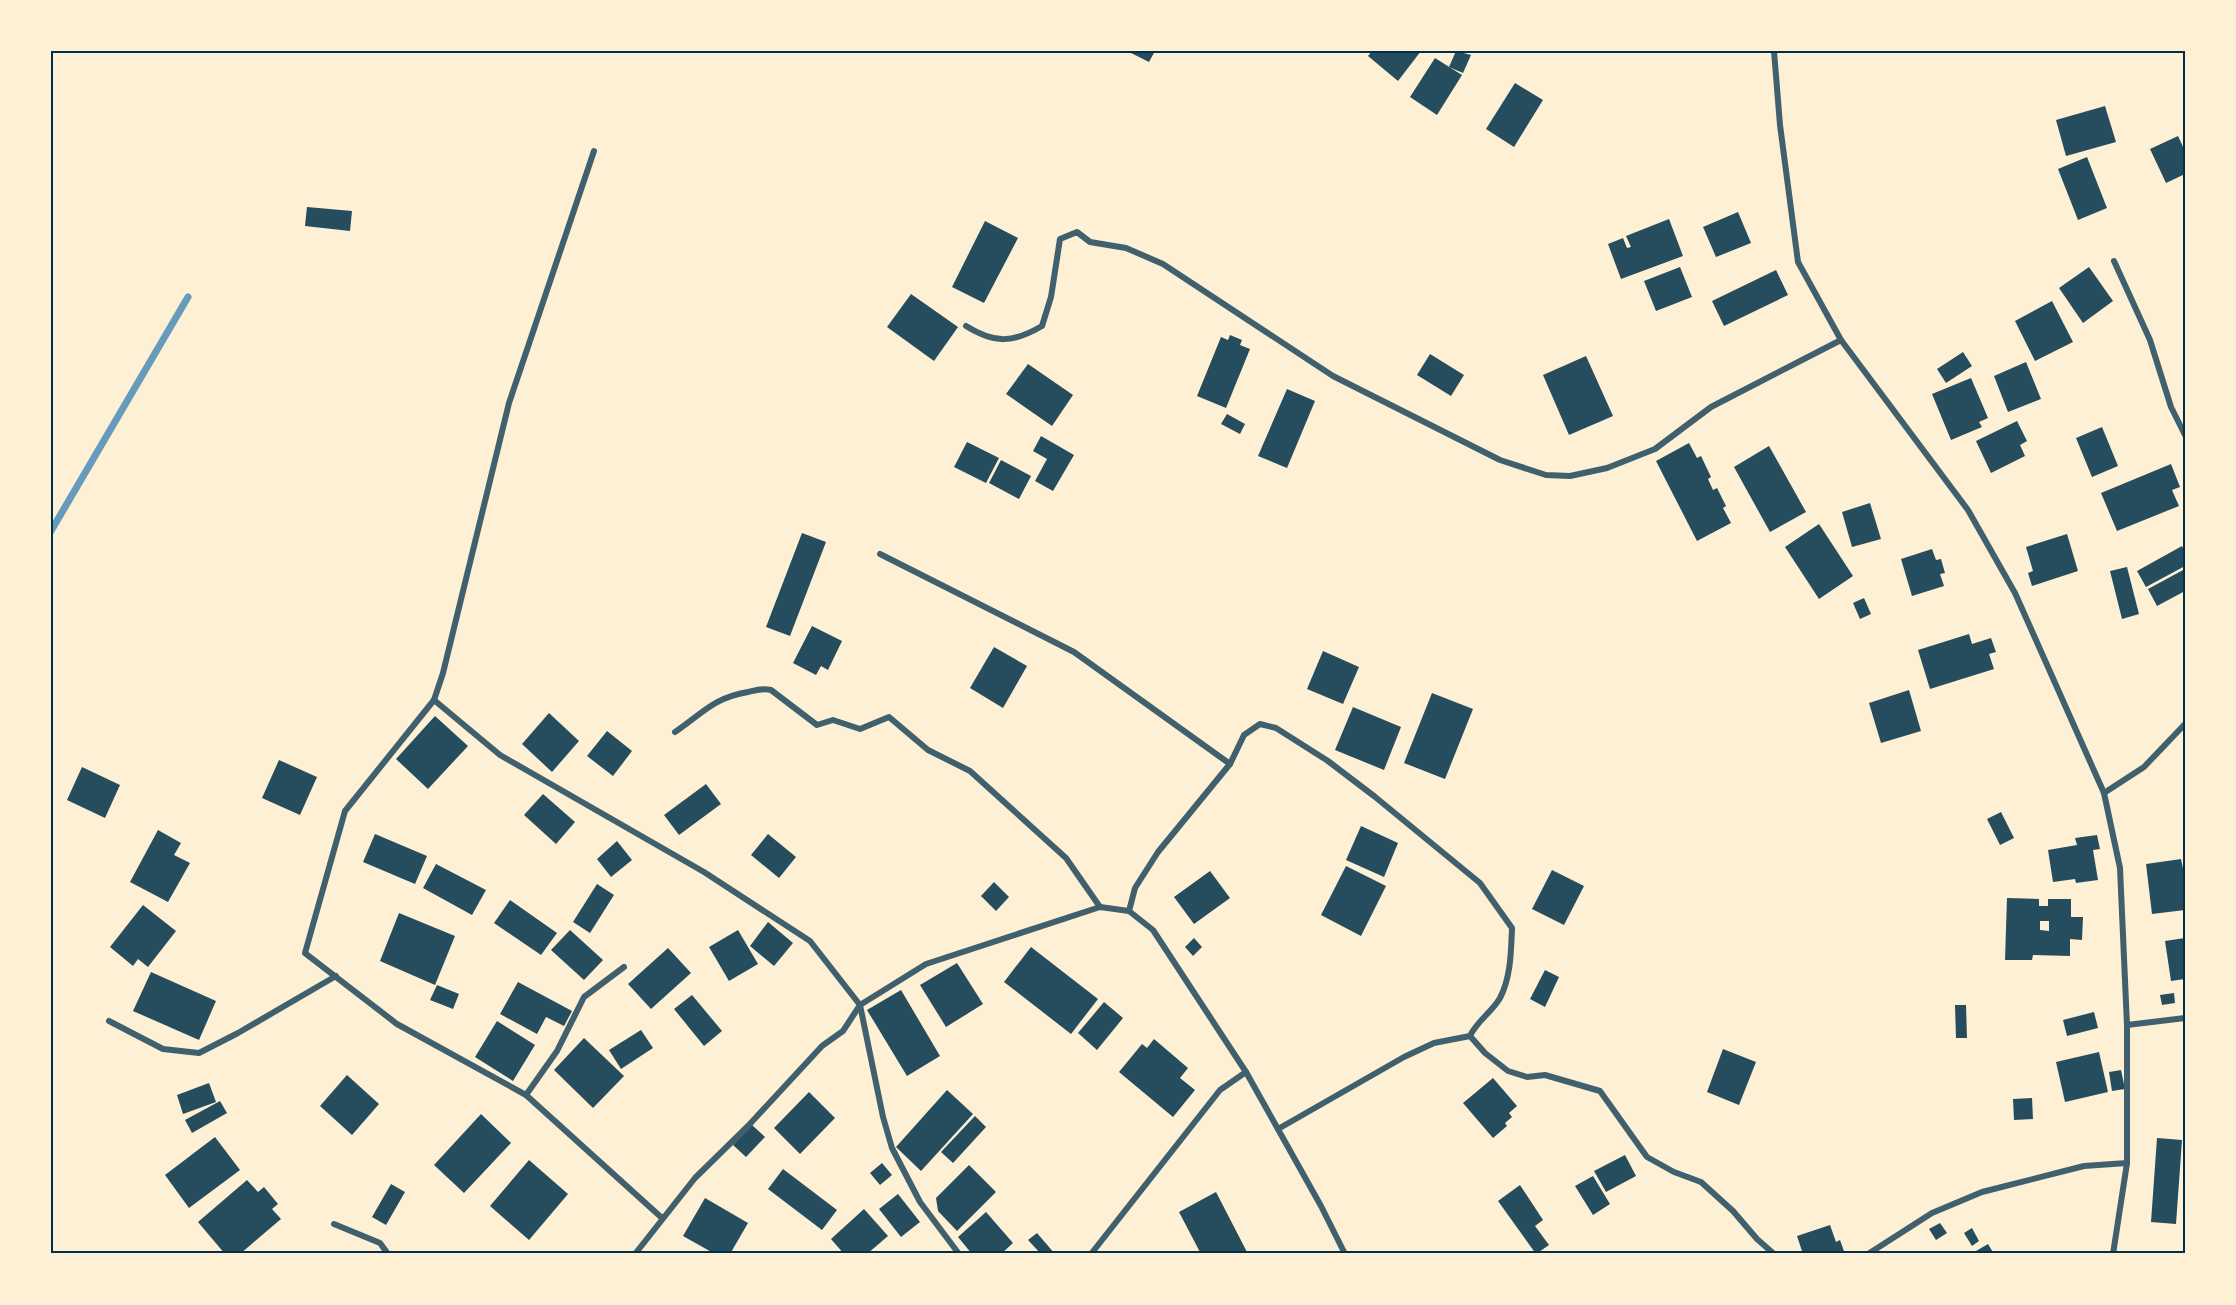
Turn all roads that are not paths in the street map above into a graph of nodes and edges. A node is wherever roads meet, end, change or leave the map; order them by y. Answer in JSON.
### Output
{"nodes":[{"id":1,"x":1774,"y":51,"type":"edge"},
{"id":2,"x":594,"y":151,"type":"dead end"},
{"id":3,"x":2114,"y":261,"type":"dead end"},
{"id":4,"x":966,"y":326,"type":"dead end"},
{"id":5,"x":1842,"y":340,"type":"junction"},
{"id":6,"x":2185,"y":435,"type":"edge"},
{"id":7,"x":880,"y":554,"type":"dead end"},
{"id":8,"x":434,"y":700,"type":"junction"},
{"id":9,"x":2185,"y":724,"type":"edge"},
{"id":10,"x":675,"y":732,"type":"dead end"},
{"id":11,"x":1230,"y":764,"type":"junction"},
{"id":12,"x":2104,"y":793,"type":"junction"},
{"id":13,"x":1100,"y":907,"type":"junction"},
{"id":14,"x":1129,"y":911,"type":"junction"},
{"id":15,"x":624,"y":967,"type":"dead end"},
{"id":16,"x":336,"y":976,"type":"junction"},
{"id":17,"x":860,"y":1005,"type":"junction"},
{"id":18,"x":2185,"y":1018,"type":"edge"},
{"id":19,"x":109,"y":1021,"type":"dead end"},
{"id":20,"x":2127,"y":1025,"type":"junction"},
{"id":21,"x":1470,"y":1035,"type":"junction"},
{"id":22,"x":1246,"y":1072,"type":"junction"},
{"id":23,"x":526,"y":1095,"type":"junction"},
{"id":24,"x":1278,"y":1129,"type":"junction"},
{"id":25,"x":2127,"y":1163,"type":"junction"},
{"id":26,"x":662,"y":1218,"type":"junction"},
{"id":27,"x":334,"y":1224,"type":"dead end"},
{"id":28,"x":388,"y":1254,"type":"edge"},
{"id":29,"x":635,"y":1254,"type":"edge"},
{"id":30,"x":959,"y":1254,"type":"edge"},
{"id":31,"x":1091,"y":1254,"type":"edge"},
{"id":32,"x":1345,"y":1254,"type":"edge"},
{"id":33,"x":1774,"y":1254,"type":"edge"},
{"id":34,"x":1868,"y":1254,"type":"edge"},
{"id":35,"x":2113,"y":1254,"type":"edge"}],
"edges":[{"from":1,"to":5,"type":"street"},
{"from":2,"to":8,"type":"street"},
{"from":3,"to":6,"type":"street"},
{"from":4,"to":5,"type":"street"},
{"from":5,"to":12,"type":"street"},
{"from":7,"to":11,"type":"street"},
{"from":8,"to":16,"type":"street"},
{"from":8,"to":17,"type":"street"},
{"from":9,"to":12,"type":"street"},
{"from":10,"to":13,"type":"street"},
{"from":11,"to":14,"type":"street"},
{"from":11,"to":21,"type":"street"},
{"from":12,"to":20,"type":"street"},
{"from":13,"to":14,"type":"street"},
{"from":13,"to":17,"type":"street"},
{"from":14,"to":22,"type":"street"},
{"from":15,"to":23,"type":"street"},
{"from":16,"to":19,"type":"street"},
{"from":16,"to":23,"type":"street"},
{"from":17,"to":26,"type":"street"},
{"from":17,"to":30,"type":"street"},
{"from":18,"to":20,"type":"street"},
{"from":20,"to":25,"type":"street"},
{"from":21,"to":24,"type":"street"},
{"from":21,"to":33,"type":"street"},
{"from":22,"to":24,"type":"street"},
{"from":22,"to":31,"type":"street"},
{"from":23,"to":26,"type":"street"},
{"from":24,"to":32,"type":"street"},
{"from":25,"to":34,"type":"street"},
{"from":25,"to":35,"type":"street"},
{"from":26,"to":29,"type":"street"},
{"from":27,"to":28,"type":"street"}]}
